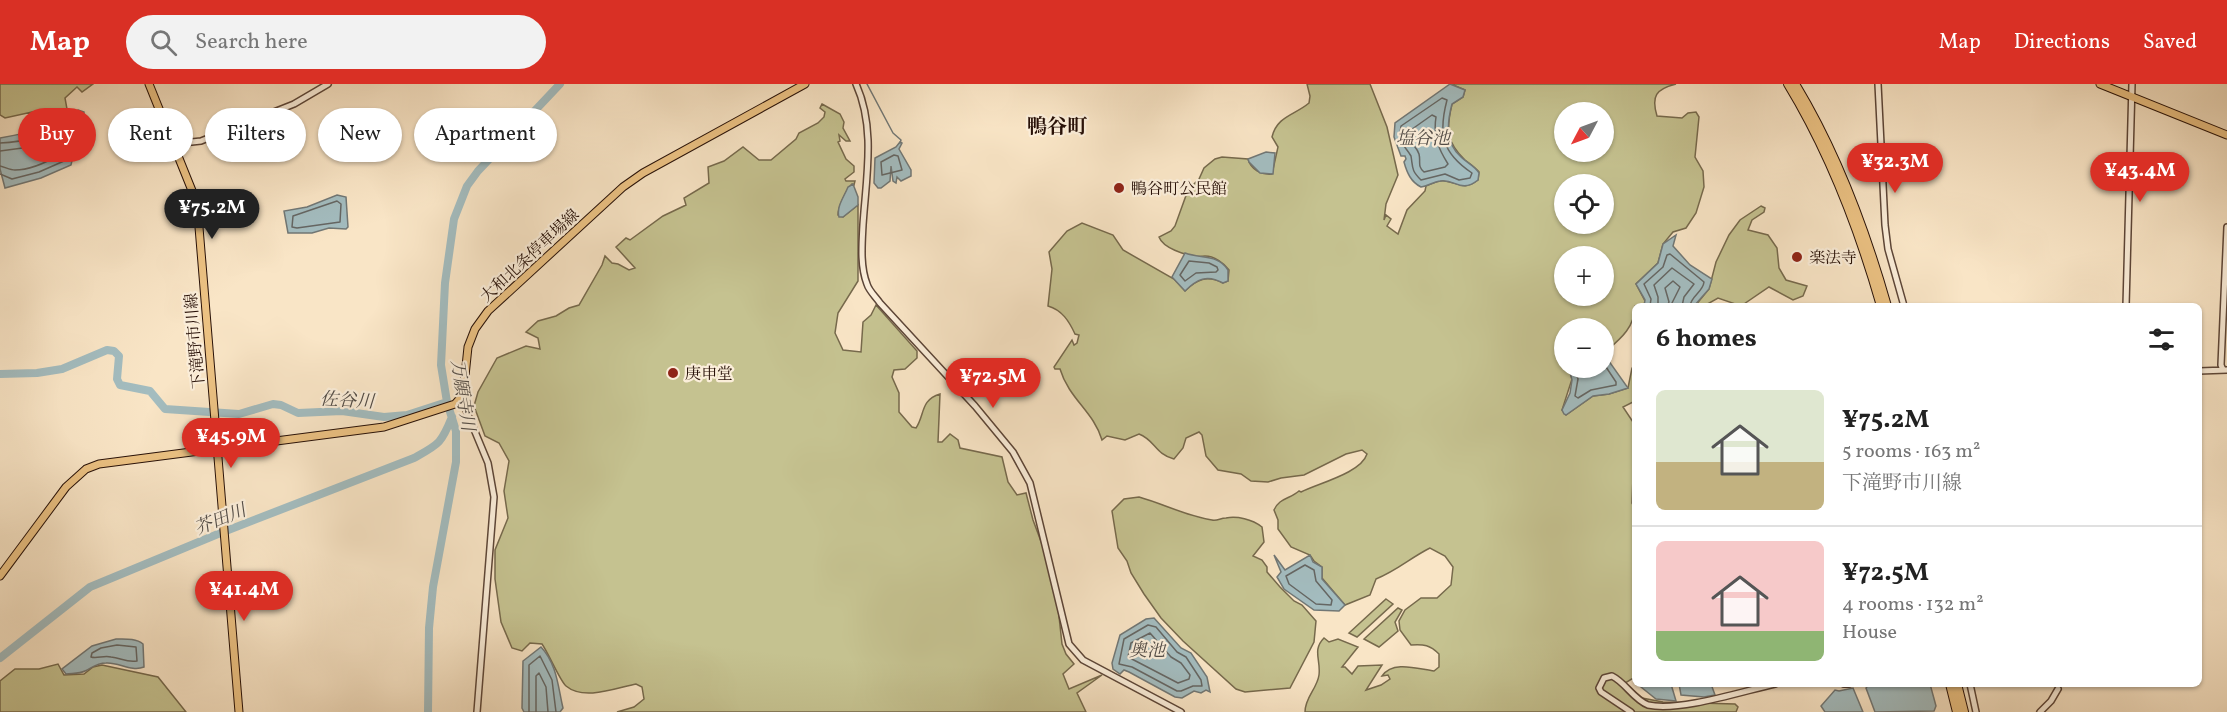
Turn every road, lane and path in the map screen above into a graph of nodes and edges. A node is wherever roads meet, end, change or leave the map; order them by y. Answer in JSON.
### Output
{"nodes":[{"id":1,"x":149,"y":84,"type":"edge"},
{"id":2,"x":328,"y":84,"type":"edge"},
{"id":3,"x":805,"y":84,"type":"edge"},
{"id":4,"x":856,"y":84,"type":"edge"},
{"id":5,"x":1788,"y":84,"type":"edge"},
{"id":6,"x":1795,"y":84,"type":"edge"},
{"id":7,"x":1878,"y":84,"type":"edge"},
{"id":8,"x":2100,"y":84,"type":"edge"},
{"id":9,"x":2132,"y":84,"type":"edge"},
{"id":10,"x":2132,"y":97,"type":"junction"},
{"id":11,"x":158,"y":108,"type":"edge"},
{"id":12,"x":2227,"y":135,"type":"edge"},
{"id":13,"x":193,"y":142,"type":"edge"},
{"id":14,"x":180,"y":162,"type":"edge"},
{"id":15,"x":2227,"y":227,"type":"edge"},
{"id":16,"x":1880,"y":303,"type":"edge"},
{"id":17,"x":1886,"y":303,"type":"edge"},
{"id":18,"x":1903,"y":303,"type":"edge"},
{"id":19,"x":2126,"y":303,"type":"edge"},
{"id":20,"x":2225,"y":370,"type":"edge"},
{"id":21,"x":2202,"y":371,"type":"edge"},
{"id":22,"x":461,"y":398,"type":"junction"},
{"id":23,"x":217,"y":447,"type":"junction"},
{"id":24,"x":0,"y":576,"type":"edge"},
{"id":25,"x":1764,"y":687,"type":"edge"},
{"id":26,"x":1951,"y":687,"type":"edge"},
{"id":27,"x":1958,"y":687,"type":"edge"},
{"id":28,"x":1971,"y":687,"type":"edge"},
{"id":29,"x":2058,"y":688,"type":"dead end"},
{"id":30,"x":239,"y":712,"type":"edge"},
{"id":31,"x":477,"y":712,"type":"edge"},
{"id":32,"x":1181,"y":712,"type":"edge"},
{"id":33,"x":1631,"y":712,"type":"edge"},
{"id":34,"x":1957,"y":712,"type":"edge"},
{"id":35,"x":1964,"y":712,"type":"edge"},
{"id":36,"x":1976,"y":712,"type":"edge"},
{"id":37,"x":2040,"y":712,"type":"edge"}],
"edges":[{"from":1,"to":11,"type":"main road","name":"下滝野市川線"},
{"from":2,"to":13,"type":"street"},
{"from":3,"to":22,"type":"main road","name":"大和北条停車場線"},
{"from":4,"to":32,"type":"street"},
{"from":5,"to":16,"type":"highway"},
{"from":6,"to":17,"type":"highway"},
{"from":7,"to":18,"type":"street"},
{"from":8,"to":10,"type":"main road"},
{"from":9,"to":10,"type":"street"},
{"from":10,"to":12,"type":"main road"},
{"from":10,"to":19,"type":"street"},
{"from":14,"to":23,"type":"main road","name":"下滝野市川線"},
{"from":15,"to":20,"type":"street"},
{"from":20,"to":21,"type":"street"},
{"from":22,"to":23,"type":"main road"},
{"from":22,"to":31,"type":"street"},
{"from":23,"to":24,"type":"main road"},
{"from":23,"to":30,"type":"main road","name":"下滝野市川線"},
{"from":25,"to":33,"type":"street"},
{"from":26,"to":34,"type":"highway"},
{"from":27,"to":35,"type":"highway"},
{"from":28,"to":36,"type":"street"},
{"from":29,"to":37,"type":"street"}]}
